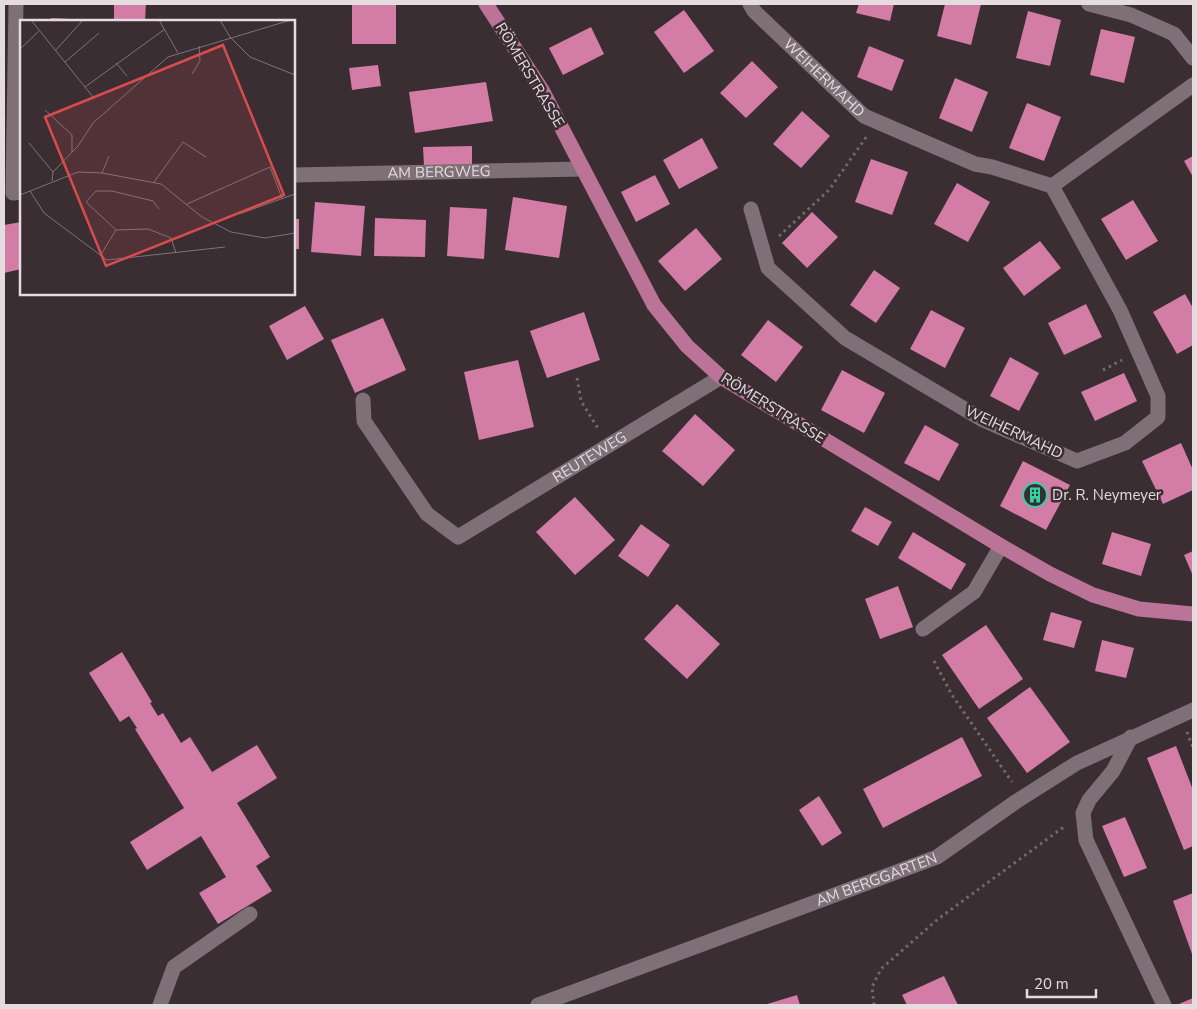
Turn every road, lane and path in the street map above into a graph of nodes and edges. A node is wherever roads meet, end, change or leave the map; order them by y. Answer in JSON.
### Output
{"nodes":[{"id":1,"x":16,"y":4,"type":"edge"},
{"id":2,"x":486,"y":4,"type":"edge"},
{"id":3,"x":750,"y":4,"type":"edge"},
{"id":4,"x":1089,"y":4,"type":"edge"},
{"id":5,"x":1193,"y":58,"type":"edge"},
{"id":6,"x":1193,"y":85,"type":"edge"},
{"id":7,"x":877,"y":122,"type":"junction"},
{"id":8,"x":583,"y":168,"type":"junction"},
{"id":9,"x":295,"y":176,"type":"edge"},
{"id":10,"x":1052,"y":186,"type":"junction"},
{"id":11,"x":20,"y":192,"type":"edge"},
{"id":12,"x":751,"y":209,"type":"dead end"},
{"id":13,"x":763,"y":250,"type":"junction"},
{"id":14,"x":721,"y":377,"type":"junction"},
{"id":15,"x":577,"y":378,"type":"dead end"},
{"id":16,"x":363,"y":400,"type":"dead end"},
{"id":17,"x":609,"y":445,"type":"junction"},
{"id":18,"x":1000,"y":546,"type":"junction"},
{"id":19,"x":1193,"y":614,"type":"edge"},
{"id":20,"x":923,"y":629,"type":"dead end"},
{"id":21,"x":934,"y":661,"type":"dead end"},
{"id":22,"x":1193,"y":710,"type":"edge"},
{"id":23,"x":1130,"y":737,"type":"junction"},
{"id":24,"x":1023,"y":797,"type":"junction"},
{"id":25,"x":1083,"y":813,"type":"junction"},
{"id":26,"x":250,"y":914,"type":"dead end"},
{"id":27,"x":160,"y":1005,"type":"edge"},
{"id":28,"x":538,"y":1005,"type":"edge"},
{"id":29,"x":874,"y":1005,"type":"edge"},
{"id":30,"x":1164,"y":1005,"type":"edge"}],
"edges":[{"from":1,"to":11,"type":"street"},
{"from":2,"to":8,"type":"main road","name":"RÖMERSTRASSE"},
{"from":3,"to":7,"type":"street","name":"WEIHERMAHD"},
{"from":4,"to":5,"type":"street"},
{"from":6,"to":10,"type":"street"},
{"from":7,"to":10,"type":"street","name":"WEIHERMAHD"},
{"from":7,"to":13,"type":"path"},
{"from":8,"to":9,"type":"street","name":"AM BERGWEG"},
{"from":8,"to":14,"type":"main road","name":"RÖMERSTRASSE"},
{"from":10,"to":13,"type":"street","name":"WEIHERMAHD"},
{"from":12,"to":13,"type":"street","name":"WEIHERMAHD"},
{"from":14,"to":17,"type":"street","name":"REUTEWEG"},
{"from":14,"to":18,"type":"main road","name":"RÖMERSTRASSE"},
{"from":15,"to":17,"type":"path"},
{"from":16,"to":17,"type":"street","name":"REUTEWEG"},
{"from":18,"to":19,"type":"main road","name":"RÖMERSTRASSE"},
{"from":18,"to":20,"type":"street"},
{"from":21,"to":24,"type":"path"},
{"from":22,"to":23,"type":"street","name":"AM BERGGARTEN"},
{"from":23,"to":24,"type":"street","name":"AM BERGGARTEN"},
{"from":23,"to":25,"type":"street"},
{"from":24,"to":28,"type":"street","name":"AM BERGGARTEN"},
{"from":25,"to":29,"type":"path"},
{"from":25,"to":30,"type":"street"},
{"from":26,"to":27,"type":"street"}]}
